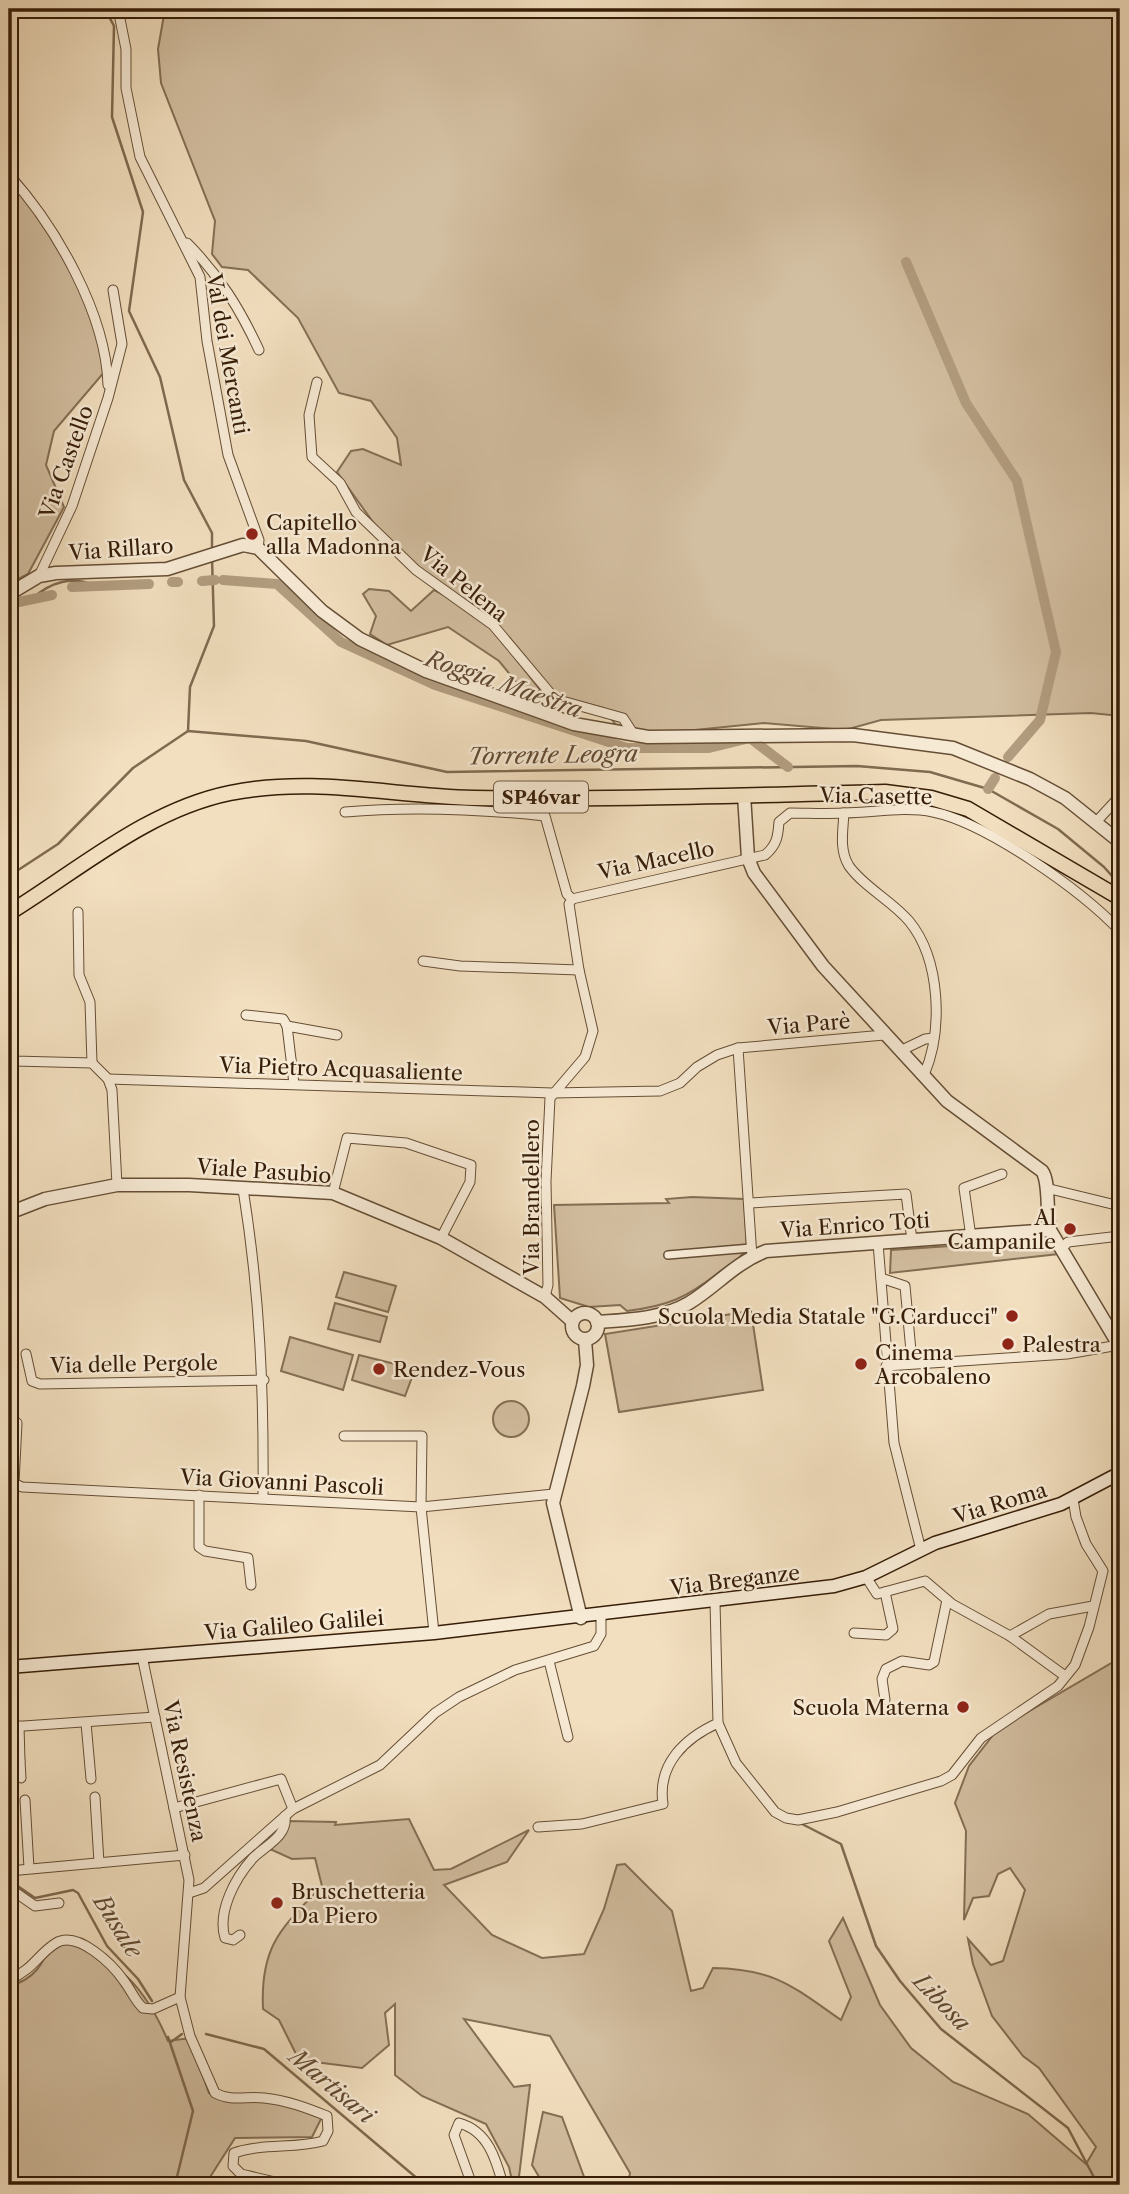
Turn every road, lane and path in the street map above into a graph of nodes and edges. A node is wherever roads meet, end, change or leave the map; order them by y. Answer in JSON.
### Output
{"nodes":[{"id":1,"x":118,"y":9,"type":"edge"},
{"id":2,"x":9,"y":175,"type":"edge"},
{"id":3,"x":182,"y":238,"type":"junction"},
{"id":4,"x":113,"y":290,"type":"dead end"},
{"id":5,"x":259,"y":351,"type":"dead end"},
{"id":6,"x":317,"y":382,"type":"dead end"},
{"id":7,"x":108,"y":398,"type":"junction"},
{"id":8,"x":258,"y":548,"type":"junction"},
{"id":9,"x":39,"y":576,"type":"junction"},
{"id":10,"x":9,"y":594,"type":"edge"},
{"id":11,"x":635,"y":735,"type":"junction"},
{"id":12,"x":744,"y":795,"type":"junction"},
{"id":13,"x":1120,"y":796,"type":"edge"},
{"id":14,"x":345,"y":812,"type":"dead end"},
{"id":15,"x":844,"y":813,"type":"junction"},
{"id":16,"x":1097,"y":821,"type":"junction"},
{"id":17,"x":1120,"y":842,"type":"edge"},
{"id":18,"x":748,"y":858,"type":"junction"},
{"id":19,"x":1120,"y":898,"type":"edge"},
{"id":20,"x":572,"y":899,"type":"junction"},
{"id":21,"x":78,"y":912,"type":"dead end"},
{"id":22,"x":9,"y":913,"type":"edge"},
{"id":23,"x":1120,"y":931,"type":"edge"},
{"id":24,"x":423,"y":961,"type":"dead end"},
{"id":25,"x":579,"y":970,"type":"junction"},
{"id":26,"x":246,"y":1015,"type":"dead end"},
{"id":27,"x":287,"y":1026,"type":"junction"},
{"id":28,"x":337,"y":1035,"type":"dead end"},
{"id":29,"x":884,"y":1035,"type":"junction"},
{"id":30,"x":934,"y":1038,"type":"junction"},
{"id":31,"x":738,"y":1048,"type":"junction"},
{"id":32,"x":900,"y":1051,"type":"junction"},
{"id":33,"x":9,"y":1056,"type":"edge"},
{"id":34,"x":92,"y":1063,"type":"junction"},
{"id":35,"x":924,"y":1075,"type":"junction"},
{"id":36,"x":108,"y":1079,"type":"junction"},
{"id":37,"x":294,"y":1084,"type":"junction"},
{"id":38,"x":572,"y":1091,"type":"joint"},
{"id":39,"x":552,"y":1093,"type":"junction"},
{"id":40,"x":1002,"y":1174,"type":"dead end"},
{"id":41,"x":117,"y":1185,"type":"junction"},
{"id":42,"x":1046,"y":1188,"type":"junction"},
{"id":43,"x":243,"y":1189,"type":"junction"},
{"id":44,"x":333,"y":1194,"type":"junction"},
{"id":45,"x":750,"y":1203,"type":"junction"},
{"id":46,"x":1120,"y":1206,"type":"edge"},
{"id":47,"x":9,"y":1213,"type":"edge"},
{"id":48,"x":1050,"y":1230,"type":"junction"},
{"id":49,"x":1120,"y":1236,"type":"edge"},
{"id":50,"x":441,"y":1237,"type":"junction"},
{"id":51,"x":971,"y":1237,"type":"junction"},
{"id":52,"x":912,"y":1240,"type":"junction"},
{"id":53,"x":878,"y":1243,"type":"junction"},
{"id":54,"x":1062,"y":1249,"type":"junction"},
{"id":55,"x":752,"y":1252,"type":"junction"},
{"id":56,"x":668,"y":1255,"type":"dead end"},
{"id":57,"x":881,"y":1278,"type":"junction"},
{"id":58,"x":545,"y":1297,"type":"junction"},
{"id":59,"x":572,"y":1321,"type":"junction"},
{"id":60,"x":597,"y":1322,"type":"junction"},
{"id":61,"x":585,"y":1340,"type":"junction"},
{"id":62,"x":1119,"y":1346,"type":"edge"},
{"id":63,"x":26,"y":1354,"type":"dead end"},
{"id":64,"x":912,"y":1362,"type":"junction"},
{"id":65,"x":887,"y":1371,"type":"junction"},
{"id":66,"x":264,"y":1380,"type":"junction"},
{"id":67,"x":9,"y":1422,"type":"edge"},
{"id":68,"x":344,"y":1436,"type":"dead end"},
{"id":69,"x":1120,"y":1473,"type":"edge"},
{"id":70,"x":11,"y":1482,"type":"edge"},
{"id":71,"x":199,"y":1494,"type":"junction"},
{"id":72,"x":554,"y":1494,"type":"junction"},
{"id":73,"x":263,"y":1497,"type":"junction"},
{"id":74,"x":1073,"y":1499,"type":"junction"},
{"id":75,"x":421,"y":1507,"type":"junction"},
{"id":76,"x":921,"y":1550,"type":"junction"},
{"id":77,"x":889,"y":1567,"type":"joint"},
{"id":78,"x":866,"y":1577,"type":"junction"},
{"id":79,"x":251,"y":1585,"type":"dead end"},
{"id":80,"x":885,"y":1592,"type":"junction"},
{"id":81,"x":715,"y":1602,"type":"junction"},
{"id":82,"x":949,"y":1602,"type":"junction"},
{"id":83,"x":1093,"y":1606,"type":"junction"},
{"id":84,"x":601,"y":1615,"type":"junction"},
{"id":85,"x":581,"y":1618,"type":"junction"},
{"id":86,"x":434,"y":1633,"type":"junction"},
{"id":87,"x":854,"y":1633,"type":"dead end"},
{"id":88,"x":1010,"y":1636,"type":"junction"},
{"id":89,"x":142,"y":1656,"type":"junction"},
{"id":90,"x":549,"y":1661,"type":"junction"},
{"id":91,"x":9,"y":1667,"type":"edge"},
{"id":92,"x":1065,"y":1676,"type":"junction"},
{"id":93,"x":885,"y":1700,"type":"dead end"},
{"id":94,"x":155,"y":1717,"type":"junction"},
{"id":95,"x":86,"y":1723,"type":"junction"},
{"id":96,"x":718,"y":1723,"type":"junction"},
{"id":97,"x":14,"y":1727,"type":"edge"},
{"id":98,"x":568,"y":1737,"type":"dead end"},
{"id":99,"x":20,"y":1761,"type":"junction"},
{"id":100,"x":9,"y":1762,"type":"edge"},
{"id":101,"x":21,"y":1779,"type":"dead end"},
{"id":102,"x":91,"y":1779,"type":"dead end"},
{"id":103,"x":95,"y":1797,"type":"dead end"},
{"id":104,"x":25,"y":1800,"type":"dead end"},
{"id":105,"x":174,"y":1808,"type":"junction"},
{"id":106,"x":289,"y":1812,"type":"junction"},
{"id":107,"x":538,"y":1827,"type":"dead end"},
{"id":108,"x":185,"y":1855,"type":"junction"},
{"id":109,"x":99,"y":1863,"type":"junction"},
{"id":110,"x":29,"y":1868,"type":"junction"},
{"id":111,"x":9,"y":1871,"type":"edge"},
{"id":112,"x":9,"y":1888,"type":"edge"},
{"id":113,"x":189,"y":1893,"type":"junction"},
{"id":114,"x":59,"y":1903,"type":"dead end"},
{"id":115,"x":240,"y":1935,"type":"dead end"},
{"id":116,"x":9,"y":1980,"type":"edge"},
{"id":117,"x":180,"y":1997,"type":"junction"},
{"id":118,"x":288,"y":2185,"type":"edge"},
{"id":119,"x":472,"y":2185,"type":"edge"},
{"id":120,"x":503,"y":2185,"type":"edge"}],
"edges":[{"from":1,"to":3,"type":"street","name":"Val dei Mercanti"},
{"from":2,"to":7,"type":"street","name":"Via Castello"},
{"from":3,"to":5,"type":"street"},
{"from":3,"to":8,"type":"street","name":"Val dei Mercanti"},
{"from":4,"to":7,"type":"street","name":"Via Castello"},
{"from":6,"to":11,"type":"street","name":"Via Pelena"},
{"from":7,"to":9,"type":"street","name":"Via Castello"},
{"from":8,"to":9,"type":"street","name":"Via Rillaro"},
{"from":8,"to":11,"type":"street"},
{"from":9,"to":10,"type":"street"},
{"from":11,"to":16,"type":"street"},
{"from":12,"to":18,"type":"street"},
{"from":12,"to":19,"type":"main road","number":"SP46var"},
{"from":12,"to":22,"type":"main road","number":"SP46var"},
{"from":13,"to":16,"type":"street"},
{"from":14,"to":20,"type":"street","name":"Via Brandellero"},
{"from":15,"to":18,"type":"street","name":"Via Casette"},
{"from":15,"to":23,"type":"street","name":"Via Casette"},
{"from":15,"to":30,"type":"street"},
{"from":16,"to":17,"type":"street"},
{"from":18,"to":20,"type":"street","name":"Via Macello"},
{"from":18,"to":29,"type":"street"},
{"from":20,"to":25,"type":"street","name":"Via Brandellero"},
{"from":21,"to":34,"type":"street"},
{"from":24,"to":25,"type":"street"},
{"from":25,"to":39,"type":"street","name":"Via Brandellero"},
{"from":26,"to":27,"type":"street"},
{"from":27,"to":28,"type":"street"},
{"from":27,"to":37,"type":"street"},
{"from":29,"to":31,"type":"street","name":"Via Parè"},
{"from":29,"to":32,"type":"street"},
{"from":30,"to":32,"type":"street"},
{"from":30,"to":35,"type":"street"},
{"from":31,"to":38,"type":"street","name":"Via Parè"},
{"from":31,"to":45,"type":"street"},
{"from":32,"to":35,"type":"street"},
{"from":33,"to":34,"type":"street"},
{"from":34,"to":36,"type":"street"},
{"from":35,"to":42,"type":"street"},
{"from":36,"to":37,"type":"street","name":"Via Pietro Acquasaliente"},
{"from":36,"to":41,"type":"street"},
{"from":37,"to":39,"type":"street","name":"Via Pietro Acquasaliente"},
{"from":38,"to":39,"type":"street","name":"Via Pietro Acquasaliente"},
{"from":39,"to":58,"type":"street","name":"Via Brandellero"},
{"from":40,"to":51,"type":"street"},
{"from":41,"to":43,"type":"street","name":"Viale Pasubio"},
{"from":41,"to":47,"type":"street","name":"Viale Pasubio"},
{"from":42,"to":46,"type":"street"},
{"from":42,"to":48,"type":"street"},
{"from":43,"to":44,"type":"street","name":"Viale Pasubio"},
{"from":43,"to":66,"type":"street"},
{"from":44,"to":50,"type":"street","name":"Viale Pasubio"},
{"from":44,"to":50,"type":"street"},
{"from":45,"to":52,"type":"street"},
{"from":45,"to":55,"type":"street"},
{"from":48,"to":51,"type":"street","name":"Via Enrico Toti"},
{"from":48,"to":54,"type":"street"},
{"from":49,"to":54,"type":"street"},
{"from":50,"to":58,"type":"street","name":"Viale Pasubio"},
{"from":51,"to":52,"type":"street","name":"Via Enrico Toti"},
{"from":52,"to":53,"type":"street","name":"Via Enrico Toti"},
{"from":53,"to":55,"type":"street","name":"Via Enrico Toti"},
{"from":53,"to":57,"type":"street"},
{"from":54,"to":62,"type":"street"},
{"from":55,"to":56,"type":"street"},
{"from":55,"to":60,"type":"street","name":"Via Enrico Toti"},
{"from":57,"to":64,"type":"street"},
{"from":57,"to":65,"type":"street"},
{"from":58,"to":59,"type":"street","name":"Viale Pasubio"},
{"from":59,"to":60,"type":"street"},
{"from":59,"to":61,"type":"street","name":"Viale Pasubio"},
{"from":60,"to":61,"type":"street"},
{"from":61,"to":72,"type":"street"},
{"from":62,"to":64,"type":"street"},
{"from":63,"to":66,"type":"street","name":"Via delle Pergole"},
{"from":64,"to":65,"type":"street"},
{"from":65,"to":76,"type":"street"},
{"from":66,"to":73,"type":"street"},
{"from":67,"to":70,"type":"street"},
{"from":68,"to":75,"type":"street"},
{"from":69,"to":74,"type":"street","name":"Via Roma"},
{"from":70,"to":71,"type":"street","name":"Via Giovanni Pascoli"},
{"from":71,"to":73,"type":"street","name":"Via Giovanni Pascoli"},
{"from":71,"to":79,"type":"street"},
{"from":72,"to":75,"type":"street","name":"Via Giovanni Pascoli"},
{"from":72,"to":85,"type":"street"},
{"from":73,"to":75,"type":"street","name":"Via Giovanni Pascoli"},
{"from":74,"to":76,"type":"street","name":"Via Roma"},
{"from":74,"to":83,"type":"street"},
{"from":75,"to":86,"type":"street"},
{"from":76,"to":77,"type":"street","name":"Via Roma"},
{"from":77,"to":78,"type":"street","name":"Via Breganze"},
{"from":78,"to":80,"type":"street"},
{"from":78,"to":81,"type":"street","name":"Via Breganze"},
{"from":80,"to":82,"type":"street"},
{"from":80,"to":87,"type":"street"},
{"from":81,"to":84,"type":"street","name":"Via Breganze"},
{"from":81,"to":96,"type":"street"},
{"from":82,"to":88,"type":"street"},
{"from":82,"to":93,"type":"street"},
{"from":83,"to":88,"type":"street"},
{"from":83,"to":92,"type":"street"},
{"from":84,"to":85,"type":"street","name":"Via Breganze"},
{"from":84,"to":90,"type":"street"},
{"from":85,"to":86,"type":"street","name":"Via Galileo Galilei"},
{"from":86,"to":89,"type":"street","name":"Via Galileo Galilei"},
{"from":88,"to":92,"type":"street"},
{"from":89,"to":91,"type":"street","name":"Via Galileo Galilei"},
{"from":89,"to":94,"type":"street","name":"Via Resistenza"},
{"from":90,"to":98,"type":"street"},
{"from":90,"to":106,"type":"street"},
{"from":92,"to":96,"type":"street"},
{"from":94,"to":95,"type":"street"},
{"from":94,"to":105,"type":"street","name":"Via Resistenza"},
{"from":95,"to":97,"type":"street"},
{"from":95,"to":102,"type":"street"},
{"from":96,"to":107,"type":"street"},
{"from":97,"to":99,"type":"street"},
{"from":99,"to":100,"type":"street"},
{"from":99,"to":101,"type":"street"},
{"from":103,"to":109,"type":"street"},
{"from":104,"to":110,"type":"street"},
{"from":105,"to":106,"type":"street"},
{"from":105,"to":108,"type":"street","name":"Via Resistenza"},
{"from":106,"to":113,"type":"street"},
{"from":106,"to":115,"type":"street"},
{"from":108,"to":109,"type":"street"},
{"from":108,"to":113,"type":"street","name":"Via Resistenza"},
{"from":109,"to":110,"type":"street"},
{"from":110,"to":111,"type":"street"},
{"from":112,"to":114,"type":"street"},
{"from":113,"to":117,"type":"street","name":"Via Resistenza"},
{"from":116,"to":117,"type":"street"},
{"from":117,"to":118,"type":"street","name":"Via Resistenza"},
{"from":119,"to":120,"type":"street"}]}
